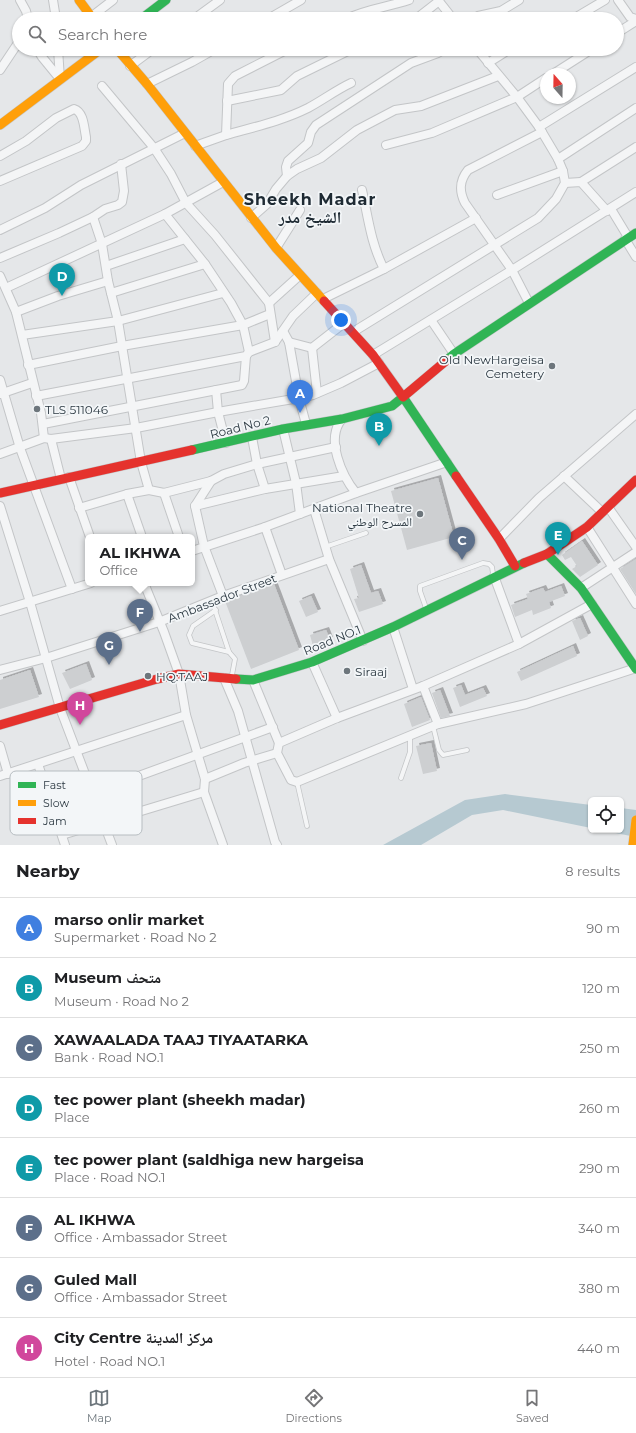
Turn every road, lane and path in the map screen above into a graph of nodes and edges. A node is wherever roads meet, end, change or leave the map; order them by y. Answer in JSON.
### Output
{"nodes":[{"id":1,"x":20,"y":0,"type":"edge"},
{"id":2,"x":53,"y":0,"type":"edge"},
{"id":3,"x":79,"y":0,"type":"edge"},
{"id":4,"x":112,"y":0,"type":"edge"},
{"id":5,"x":166,"y":0,"type":"edge"},
{"id":6,"x":220,"y":0,"type":"edge"},
{"id":7,"x":301,"y":0,"type":"edge"},
{"id":8,"x":409,"y":0,"type":"edge"},
{"id":9,"x":519,"y":0,"type":"edge"},
{"id":10,"x":605,"y":0,"type":"edge"},
{"id":11,"x":618,"y":0,"type":"edge"},
{"id":12,"x":439,"y":1,"type":"edge"},
{"id":13,"x":26,"y":12,"type":"edge"},
{"id":14,"x":55,"y":12,"type":"edge"},
{"id":15,"x":88,"y":12,"type":"edge"},
{"id":16,"x":99,"y":12,"type":"edge"},
{"id":17,"x":150,"y":12,"type":"edge"},
{"id":18,"x":204,"y":12,"type":"edge"},
{"id":19,"x":280,"y":12,"type":"edge"},
{"id":20,"x":364,"y":12,"type":"edge"},
{"id":21,"x":425,"y":12,"type":"edge"},
{"id":22,"x":448,"y":12,"type":"edge"},
{"id":23,"x":496,"y":12,"type":"edge"},
{"id":24,"x":585,"y":12,"type":"edge"},
{"id":25,"x":636,"y":20,"type":"edge"},
{"id":26,"x":624,"y":28,"type":"edge"},
{"id":27,"x":12,"y":52,"type":"edge"},
{"id":28,"x":41,"y":56,"type":"edge"},
{"id":29,"x":58,"y":56,"type":"edge"},
{"id":30,"x":91,"y":56,"type":"edge"},
{"id":31,"x":122,"y":56,"type":"edge"},
{"id":32,"x":144,"y":56,"type":"edge"},
{"id":33,"x":203,"y":56,"type":"edge"},
{"id":34,"x":274,"y":56,"type":"edge"},
{"id":35,"x":338,"y":56,"type":"edge"},
{"id":36,"x":430,"y":56,"type":"edge"},
{"id":37,"x":482,"y":56,"type":"edge"},
{"id":38,"x":499,"y":56,"type":"edge"},
{"id":39,"x":581,"y":56,"type":"edge"},
{"id":40,"x":488,"y":63,"type":"junction"},
{"id":41,"x":130,"y":66,"type":"junction"},
{"id":42,"x":636,"y":67,"type":"edge"},
{"id":43,"x":562,"y":68,"type":"edge"},
{"id":44,"x":0,"y":70,"type":"edge"},
{"id":45,"x":498,"y":76,"type":"junction"},
{"id":46,"x":60,"y":78,"type":"junction"},
{"id":47,"x":540,"y":82,"type":"edge"},
{"id":48,"x":351,"y":83,"type":"dead end"},
{"id":49,"x":147,"y":84,"type":"junction"},
{"id":50,"x":102,"y":86,"type":"dead end"},
{"id":51,"x":517,"y":97,"type":"junction"},
{"id":52,"x":226,"y":101,"type":"junction"},
{"id":53,"x":636,"y":108,"type":"edge"},
{"id":54,"x":0,"y":125,"type":"edge"},
{"id":55,"x":540,"y":129,"type":"junction"},
{"id":56,"x":185,"y":133,"type":"junction"},
{"id":57,"x":226,"y":135,"type":"junction"},
{"id":58,"x":386,"y":145,"type":"dead end"},
{"id":59,"x":195,"y":146,"type":"junction"},
{"id":60,"x":154,"y":148,"type":"junction"},
{"id":61,"x":636,"y":148,"type":"edge"},
{"id":62,"x":0,"y":156,"type":"edge"},
{"id":63,"x":558,"y":159,"type":"junction"},
{"id":64,"x":121,"y":164,"type":"junction"},
{"id":65,"x":563,"y":171,"type":"junction"},
{"id":66,"x":287,"y":176,"type":"junction"},
{"id":67,"x":0,"y":181,"type":"edge"},
{"id":68,"x":223,"y":182,"type":"junction"},
{"id":69,"x":581,"y":182,"type":"junction"},
{"id":70,"x":565,"y":184,"type":"junction"},
{"id":71,"x":362,"y":190,"type":"dead end"},
{"id":72,"x":636,"y":192,"type":"edge"},
{"id":73,"x":496,"y":195,"type":"dead end"},
{"id":74,"x":186,"y":203,"type":"junction"},
{"id":75,"x":300,"y":210,"type":"dead end"},
{"id":76,"x":609,"y":210,"type":"junction"},
{"id":77,"x":165,"y":214,"type":"junction"},
{"id":78,"x":94,"y":217,"type":"junction"},
{"id":79,"x":251,"y":218,"type":"junction"},
{"id":80,"x":476,"y":218,"type":"junction"},
{"id":81,"x":0,"y":230,"type":"edge"},
{"id":82,"x":630,"y":236,"type":"edge"},
{"id":83,"x":185,"y":239,"type":"junction"},
{"id":84,"x":102,"y":244,"type":"junction"},
{"id":85,"x":494,"y":245,"type":"junction"},
{"id":86,"x":276,"y":248,"type":"junction"},
{"id":87,"x":636,"y":257,"type":"edge"},
{"id":88,"x":0,"y":258,"type":"edge"},
{"id":89,"x":205,"y":264,"type":"junction"},
{"id":90,"x":106,"y":266,"type":"junction"},
{"id":91,"x":384,"y":269,"type":"junction"},
{"id":92,"x":512,"y":270,"type":"junction"},
{"id":93,"x":0,"y":276,"type":"edge"},
{"id":94,"x":300,"y":276,"type":"junction"},
{"id":95,"x":108,"y":281,"type":"junction"},
{"id":96,"x":6,"y":288,"type":"junction"},
{"id":97,"x":111,"y":293,"type":"junction"},
{"id":98,"x":223,"y":293,"type":"junction"},
{"id":99,"x":320,"y":296,"type":"junction"},
{"id":100,"x":269,"y":303,"type":"junction"},
{"id":101,"x":529,"y":303,"type":"junction"},
{"id":102,"x":16,"y":312,"type":"junction"},
{"id":103,"x":270,"y":314,"type":"junction"},
{"id":104,"x":431,"y":320,"type":"junction"},
{"id":105,"x":118,"y":321,"type":"junction"},
{"id":106,"x":344,"y":323,"type":"junction"},
{"id":107,"x":243,"y":325,"type":"junction"},
{"id":108,"x":283,"y":331,"type":"junction"},
{"id":109,"x":354,"y":332,"type":"junction"},
{"id":110,"x":22,"y":335,"type":"junction"},
{"id":111,"x":276,"y":342,"type":"junction"},
{"id":112,"x":289,"y":342,"type":"junction"},
{"id":113,"x":122,"y":346,"type":"junction"},
{"id":114,"x":312,"y":348,"type":"junction"},
{"id":115,"x":247,"y":354,"type":"junction"},
{"id":116,"x":373,"y":354,"type":"junction"},
{"id":117,"x":454,"y":354,"type":"junction"},
{"id":118,"x":379,"y":363,"type":"junction"},
{"id":119,"x":28,"y":365,"type":"junction"},
{"id":120,"x":127,"y":379,"type":"junction"},
{"id":121,"x":0,"y":380,"type":"edge"},
{"id":122,"x":32,"y":383,"type":"junction"},
{"id":123,"x":216,"y":390,"type":"junction"},
{"id":124,"x":317,"y":393,"type":"junction"},
{"id":125,"x":2,"y":394,"type":"edge"},
{"id":126,"x":36,"y":396,"type":"junction"},
{"id":127,"x":299,"y":398,"type":"junction"},
{"id":128,"x":403,"y":398,"type":"junction"},
{"id":129,"x":133,"y":406,"type":"junction"},
{"id":130,"x":218,"y":412,"type":"junction"},
{"id":131,"x":636,"y":414,"type":"edge"},
{"id":132,"x":342,"y":419,"type":"junction"},
{"id":133,"x":43,"y":424,"type":"junction"},
{"id":134,"x":306,"y":424,"type":"junction"},
{"id":135,"x":136,"y":428,"type":"junction"},
{"id":136,"x":283,"y":429,"type":"junction"},
{"id":137,"x":252,"y":437,"type":"junction"},
{"id":138,"x":48,"y":439,"type":"junction"},
{"id":139,"x":226,"y":444,"type":"junction"},
{"id":140,"x":336,"y":447,"type":"junction"},
{"id":141,"x":20,"y":448,"type":"junction"},
{"id":142,"x":0,"y":454,"type":"edge"},
{"id":143,"x":290,"y":457,"type":"junction"},
{"id":144,"x":141,"y":462,"type":"junction"},
{"id":145,"x":447,"y":462,"type":"junction"},
{"id":146,"x":257,"y":464,"type":"junction"},
{"id":147,"x":344,"y":476,"type":"junction"},
{"id":148,"x":564,"y":476,"type":"junction"},
{"id":149,"x":65,"y":478,"type":"junction"},
{"id":150,"x":211,"y":480,"type":"junction"},
{"id":151,"x":296,"y":484,"type":"junction"},
{"id":152,"x":633,"y":484,"type":"edge"},
{"id":153,"x":34,"y":485,"type":"junction"},
{"id":154,"x":265,"y":489,"type":"junction"},
{"id":155,"x":149,"y":490,"type":"junction"},
{"id":156,"x":0,"y":493,"type":"edge"},
{"id":157,"x":164,"y":493,"type":"junction"},
{"id":158,"x":356,"y":493,"type":"junction"},
{"id":159,"x":127,"y":494,"type":"junction"},
{"id":160,"x":636,"y":495,"type":"edge"},
{"id":161,"x":0,"y":506,"type":"edge"},
{"id":162,"x":195,"y":506,"type":"junction"},
{"id":163,"x":79,"y":508,"type":"junction"},
{"id":164,"x":314,"y":509,"type":"junction"},
{"id":165,"x":605,"y":510,"type":"junction"},
{"id":166,"x":300,"y":514,"type":"junction"},
{"id":167,"x":265,"y":527,"type":"junction"},
{"id":168,"x":587,"y":527,"type":"junction"},
{"id":169,"x":366,"y":533,"type":"dead end"},
{"id":170,"x":89,"y":534,"type":"edge"},
{"id":171,"x":141,"y":534,"type":"edge"},
{"id":172,"x":178,"y":534,"type":"edge"},
{"id":173,"x":499,"y":539,"type":"junction"},
{"id":174,"x":204,"y":546,"type":"junction"},
{"id":175,"x":636,"y":546,"type":"edge"},
{"id":176,"x":325,"y":547,"type":"junction"},
{"id":177,"x":195,"y":550,"type":"edge"},
{"id":178,"x":636,"y":552,"type":"edge"},
{"id":179,"x":547,"y":554,"type":"junction"},
{"id":180,"x":329,"y":559,"type":"junction"},
{"id":181,"x":515,"y":566,"type":"junction"},
{"id":182,"x":613,"y":567,"type":"junction"},
{"id":183,"x":282,"y":575,"type":"junction"},
{"id":184,"x":494,"y":576,"type":"junction"},
{"id":185,"x":85,"y":585,"type":"edge"},
{"id":186,"x":145,"y":586,"type":"edge"},
{"id":187,"x":581,"y":588,"type":"junction"},
{"id":188,"x":72,"y":589,"type":"junction"},
{"id":189,"x":223,"y":596,"type":"junction"},
{"id":190,"x":212,"y":600,"type":"junction"},
{"id":191,"x":30,"y":602,"type":"junction"},
{"id":192,"x":592,"y":604,"type":"junction"},
{"id":193,"x":636,"y":604,"type":"edge"},
{"id":194,"x":0,"y":610,"type":"edge"},
{"id":195,"x":216,"y":610,"type":"junction"},
{"id":196,"x":427,"y":610,"type":"junction"},
{"id":197,"x":159,"y":622,"type":"junction"},
{"id":198,"x":393,"y":627,"type":"junction"},
{"id":199,"x":363,"y":641,"type":"junction"},
{"id":200,"x":519,"y":644,"type":"junction"},
{"id":201,"x":229,"y":652,"type":"junction"},
{"id":202,"x":46,"y":658,"type":"junction"},
{"id":203,"x":312,"y":662,"type":"junction"},
{"id":204,"x":636,"y":669,"type":"edge"},
{"id":205,"x":0,"y":670,"type":"edge"},
{"id":206,"x":179,"y":674,"type":"junction"},
{"id":207,"x":228,"y":679,"type":"junction"},
{"id":208,"x":253,"y":680,"type":"junction"},
{"id":209,"x":423,"y":686,"type":"junction"},
{"id":210,"x":413,"y":689,"type":"junction"},
{"id":211,"x":60,"y":708,"type":"junction"},
{"id":212,"x":186,"y":715,"type":"junction"},
{"id":213,"x":337,"y":718,"type":"junction"},
{"id":214,"x":0,"y":725,"type":"edge"},
{"id":215,"x":435,"y":725,"type":"junction"},
{"id":216,"x":273,"y":728,"type":"junction"},
{"id":217,"x":410,"y":736,"type":"junction"},
{"id":218,"x":245,"y":737,"type":"junction"},
{"id":219,"x":279,"y":743,"type":"junction"},
{"id":220,"x":0,"y":746,"type":"edge"},
{"id":221,"x":76,"y":750,"type":"junction"},
{"id":222,"x":467,"y":750,"type":"dead end"},
{"id":223,"x":277,"y":753,"type":"junction"},
{"id":224,"x":197,"y":755,"type":"junction"},
{"id":225,"x":252,"y":761,"type":"junction"},
{"id":226,"x":38,"y":764,"type":"junction"},
{"id":227,"x":16,"y":771,"type":"edge"},
{"id":228,"x":40,"y":771,"type":"edge"},
{"id":229,"x":84,"y":771,"type":"edge"},
{"id":230,"x":4,"y":775,"type":"edge"},
{"id":231,"x":142,"y":775,"type":"edge"},
{"id":232,"x":401,"y":778,"type":"dead end"},
{"id":233,"x":205,"y":779,"type":"junction"},
{"id":234,"x":297,"y":782,"type":"junction"},
{"id":235,"x":204,"y":792,"type":"junction"},
{"id":236,"x":142,"y":810,"type":"edge"},
{"id":237,"x":636,"y":820,"type":"edge"},
{"id":238,"x":307,"y":826,"type":"dead end"},
{"id":239,"x":62,"y":835,"type":"edge"},
{"id":240,"x":108,"y":835,"type":"edge"},
{"id":241,"x":274,"y":844,"type":"edge"},
{"id":242,"x":65,"y":845,"type":"edge"},
{"id":243,"x":112,"y":845,"type":"edge"},
{"id":244,"x":223,"y":845,"type":"edge"},
{"id":245,"x":633,"y":845,"type":"edge"}],
"edges":[{"from":1,"to":13,"type":"street"},
{"from":2,"to":14,"type":"street"},
{"from":3,"to":15,"type":"main road"},
{"from":4,"to":16,"type":"street"},
{"from":5,"to":17,"type":"main road"},
{"from":6,"to":18,"type":"street"},
{"from":7,"to":19,"type":"street"},
{"from":8,"to":20,"type":"street"},
{"from":9,"to":23,"type":"street"},
{"from":10,"to":24,"type":"street"},
{"from":11,"to":25,"type":"street"},
{"from":12,"to":21,"type":"street"},
{"from":12,"to":22,"type":"street"},
{"from":25,"to":26,"type":"street"},
{"from":27,"to":44,"type":"street"},
{"from":28,"to":46,"type":"street"},
{"from":29,"to":46,"type":"street"},
{"from":30,"to":46,"type":"main road"},
{"from":31,"to":41,"type":"main road"},
{"from":32,"to":41,"type":"street"},
{"from":33,"to":49,"type":"street"},
{"from":34,"to":52,"type":"street"},
{"from":35,"to":52,"type":"street"},
{"from":36,"to":66,"type":"street"},
{"from":37,"to":40,"type":"street"},
{"from":38,"to":40,"type":"street"},
{"from":39,"to":43,"type":"street"},
{"from":40,"to":45,"type":"street"},
{"from":41,"to":49,"type":"main road"},
{"from":42,"to":55,"type":"street"},
{"from":45,"to":51,"type":"street"},
{"from":45,"to":66,"type":"street"},
{"from":46,"to":54,"type":"main road"},
{"from":47,"to":51,"type":"street"},
{"from":48,"to":57,"type":"street"},
{"from":49,"to":56,"type":"main road"},
{"from":50,"to":60,"type":"street"},
{"from":51,"to":55,"type":"street"},
{"from":51,"to":58,"type":"street"},
{"from":52,"to":57,"type":"street"},
{"from":53,"to":63,"type":"street"},
{"from":55,"to":63,"type":"street"},
{"from":55,"to":80,"type":"street"},
{"from":56,"to":59,"type":"main road"},
{"from":56,"to":60,"type":"street"},
{"from":57,"to":59,"type":"street"},
{"from":59,"to":68,"type":"main road"},
{"from":60,"to":64,"type":"street"},
{"from":60,"to":74,"type":"street"},
{"from":61,"to":69,"type":"street"},
{"from":62,"to":67,"type":"street"},
{"from":63,"to":65,"type":"street"},
{"from":64,"to":78,"type":"street"},
{"from":64,"to":81,"type":"street"},
{"from":65,"to":70,"type":"street"},
{"from":65,"to":73,"type":"street"},
{"from":66,"to":79,"type":"street"},
{"from":68,"to":74,"type":"street"},
{"from":68,"to":79,"type":"main road"},
{"from":69,"to":70,"type":"street"},
{"from":69,"to":76,"type":"street"},
{"from":70,"to":85,"type":"street"},
{"from":71,"to":91,"type":"street"},
{"from":72,"to":76,"type":"street"},
{"from":74,"to":77,"type":"street"},
{"from":74,"to":100,"type":"street"},
{"from":75,"to":86,"type":"street"},
{"from":76,"to":82,"type":"street"},
{"from":76,"to":92,"type":"street"},
{"from":77,"to":83,"type":"street"},
{"from":77,"to":84,"type":"street"},
{"from":78,"to":84,"type":"street"},
{"from":78,"to":88,"type":"street"},
{"from":79,"to":86,"type":"main road"},
{"from":80,"to":85,"type":"street"},
{"from":80,"to":91,"type":"street"},
{"from":82,"to":87,"type":"street"},
{"from":82,"to":101,"type":"main road","name":"Road No 2"},
{"from":83,"to":89,"type":"street"},
{"from":83,"to":90,"type":"street"},
{"from":84,"to":90,"type":"street"},
{"from":84,"to":96,"type":"street"},
{"from":85,"to":92,"type":"street"},
{"from":85,"to":109,"type":"street"},
{"from":86,"to":94,"type":"main road"},
{"from":89,"to":97,"type":"street"},
{"from":89,"to":98,"type":"street"},
{"from":90,"to":95,"type":"street"},
{"from":91,"to":99,"type":"street"},
{"from":92,"to":101,"type":"street"},
{"from":92,"to":104,"type":"street"},
{"from":93,"to":96,"type":"street"},
{"from":94,"to":99,"type":"main road"},
{"from":94,"to":100,"type":"street"},
{"from":95,"to":97,"type":"street"},
{"from":95,"to":102,"type":"street"},
{"from":96,"to":102,"type":"street"},
{"from":97,"to":105,"type":"street"},
{"from":98,"to":105,"type":"street"},
{"from":98,"to":107,"type":"street"},
{"from":99,"to":106,"type":"main road"},
{"from":99,"to":108,"type":"street"},
{"from":100,"to":103,"type":"street"},
{"from":101,"to":117,"type":"main road","name":"Road No 2"},
{"from":102,"to":110,"type":"street"},
{"from":103,"to":107,"type":"street"},
{"from":103,"to":111,"type":"street"},
{"from":104,"to":116,"type":"street"},
{"from":104,"to":117,"type":"street"},
{"from":105,"to":110,"type":"street"},
{"from":105,"to":113,"type":"street"},
{"from":106,"to":109,"type":"main road"},
{"from":106,"to":114,"type":"street"},
{"from":107,"to":113,"type":"street"},
{"from":107,"to":115,"type":"street"},
{"from":108,"to":111,"type":"street"},
{"from":108,"to":112,"type":"street"},
{"from":109,"to":116,"type":"main road"},
{"from":110,"to":119,"type":"street"},
{"from":111,"to":115,"type":"street"},
{"from":112,"to":114,"type":"street"},
{"from":112,"to":127,"type":"street"},
{"from":113,"to":119,"type":"street"},
{"from":113,"to":120,"type":"street"},
{"from":114,"to":124,"type":"street"},
{"from":115,"to":120,"type":"street"},
{"from":115,"to":123,"type":"street"},
{"from":116,"to":118,"type":"main road"},
{"from":117,"to":128,"type":"main road","name":"Road No 2"},
{"from":118,"to":124,"type":"street"},
{"from":118,"to":128,"type":"main road"},
{"from":119,"to":122,"type":"street"},
{"from":120,"to":126,"type":"street"},
{"from":120,"to":129,"type":"street"},
{"from":121,"to":125,"type":"street"},
{"from":122,"to":125,"type":"street"},
{"from":122,"to":126,"type":"street"},
{"from":123,"to":129,"type":"street"},
{"from":123,"to":130,"type":"street"},
{"from":124,"to":127,"type":"street"},
{"from":125,"to":141,"type":"street"},
{"from":126,"to":133,"type":"street"},
{"from":127,"to":130,"type":"street"},
{"from":127,"to":134,"type":"street"},
{"from":128,"to":132,"type":"main road","name":"Road No 2"},
{"from":128,"to":145,"type":"main road"},
{"from":129,"to":133,"type":"street"},
{"from":129,"to":135,"type":"street"},
{"from":130,"to":135,"type":"street"},
{"from":130,"to":139,"type":"street"},
{"from":131,"to":148,"type":"street"},
{"from":132,"to":134,"type":"main road","name":"Road No 2"},
{"from":132,"to":140,"type":"street"},
{"from":133,"to":138,"type":"street"},
{"from":134,"to":136,"type":"main road","name":"Road No 2"},
{"from":135,"to":138,"type":"street"},
{"from":135,"to":144,"type":"street"},
{"from":136,"to":137,"type":"main road","name":"Road No 2"},
{"from":136,"to":143,"type":"street"},
{"from":137,"to":139,"type":"main road","name":"Road No 2"},
{"from":137,"to":146,"type":"street"},
{"from":138,"to":141,"type":"street"},
{"from":138,"to":149,"type":"street"},
{"from":139,"to":144,"type":"main road","name":"Road No 2"},
{"from":140,"to":143,"type":"street"},
{"from":140,"to":147,"type":"street"},
{"from":141,"to":142,"type":"street"},
{"from":141,"to":153,"type":"street"},
{"from":143,"to":146,"type":"street"},
{"from":143,"to":151,"type":"street"},
{"from":144,"to":149,"type":"main road","name":"Road No 2"},
{"from":144,"to":155,"type":"street"},
{"from":145,"to":158,"type":"street"},
{"from":145,"to":173,"type":"main road"},
{"from":146,"to":150,"type":"street"},
{"from":146,"to":154,"type":"street"},
{"from":147,"to":151,"type":"street"},
{"from":147,"to":158,"type":"street"},
{"from":148,"to":165,"type":"street"},
{"from":148,"to":173,"type":"street"},
{"from":149,"to":153,"type":"main road","name":"Road No 2"},
{"from":149,"to":163,"type":"street"},
{"from":150,"to":157,"type":"street"},
{"from":150,"to":162,"type":"street"},
{"from":151,"to":154,"type":"street"},
{"from":151,"to":166,"type":"street"},
{"from":152,"to":160,"type":"street"},
{"from":152,"to":165,"type":"main road","name":"Road NO.1"},
{"from":153,"to":156,"type":"main road","name":"Road No 2"},
{"from":153,"to":188,"type":"street"},
{"from":154,"to":162,"type":"street"},
{"from":155,"to":157,"type":"street"},
{"from":155,"to":159,"type":"street"},
{"from":157,"to":172,"type":"street"},
{"from":158,"to":164,"type":"street"},
{"from":159,"to":163,"type":"street"},
{"from":159,"to":171,"type":"street"},
{"from":161,"to":191,"type":"street"},
{"from":162,"to":174,"type":"street"},
{"from":163,"to":170,"type":"street"},
{"from":164,"to":166,"type":"street"},
{"from":164,"to":176,"type":"street"},
{"from":165,"to":168,"type":"main road","name":"Road NO.1"},
{"from":165,"to":175,"type":"street"},
{"from":166,"to":167,"type":"street"},
{"from":167,"to":174,"type":"street"},
{"from":167,"to":183,"type":"street"},
{"from":168,"to":179,"type":"main road","name":"Road NO.1"},
{"from":168,"to":182,"type":"street"},
{"from":169,"to":176,"type":"lane"},
{"from":173,"to":181,"type":"main road"},
{"from":174,"to":177,"type":"street"},
{"from":174,"to":189,"type":"street"},
{"from":176,"to":180,"type":"street"},
{"from":178,"to":182,"type":"street"},
{"from":179,"to":181,"type":"main road","name":"Road NO.1"},
{"from":179,"to":187,"type":"main road"},
{"from":180,"to":183,"type":"street","name":"Ambassador Street"},
{"from":180,"to":199,"type":"street"},
{"from":181,"to":184,"type":"main road","name":"Road NO.1"},
{"from":182,"to":187,"type":"street"},
{"from":182,"to":193,"type":"street"},
{"from":183,"to":189,"type":"street","name":"Ambassador Street"},
{"from":184,"to":196,"type":"main road","name":"Road NO.1"},
{"from":184,"to":196,"type":"lane"},
{"from":184,"to":200,"type":"street"},
{"from":185,"to":188,"type":"street"},
{"from":186,"to":197,"type":"street"},
{"from":187,"to":192,"type":"main road"},
{"from":188,"to":191,"type":"street"},
{"from":189,"to":190,"type":"street","name":"Ambassador Street"},
{"from":190,"to":195,"type":"lane"},
{"from":190,"to":197,"type":"street","name":"Ambassador Street"},
{"from":191,"to":194,"type":"street"},
{"from":191,"to":202,"type":"street"},
{"from":192,"to":200,"type":"street"},
{"from":192,"to":204,"type":"main road"},
{"from":195,"to":201,"type":"lane"},
{"from":195,"to":201,"type":"lane"},
{"from":196,"to":198,"type":"main road","name":"Road NO.1"},
{"from":197,"to":202,"type":"street","name":"Ambassador Street"},
{"from":197,"to":206,"type":"street"},
{"from":198,"to":199,"type":"main road","name":"Road NO.1"},
{"from":198,"to":210,"type":"street"},
{"from":199,"to":203,"type":"main road","name":"Road NO.1"},
{"from":200,"to":209,"type":"street"},
{"from":201,"to":207,"type":"lane"},
{"from":202,"to":205,"type":"street","name":"Ambassador Street"},
{"from":202,"to":211,"type":"street"},
{"from":203,"to":208,"type":"main road","name":"Road NO.1"},
{"from":203,"to":213,"type":"street"},
{"from":204,"to":215,"type":"street"},
{"from":206,"to":207,"type":"main road","name":"Road NO.1"},
{"from":206,"to":211,"type":"main road","name":"Road NO.1"},
{"from":206,"to":212,"type":"street"},
{"from":207,"to":208,"type":"main road","name":"Road NO.1"},
{"from":207,"to":218,"type":"street"},
{"from":208,"to":216,"type":"street"},
{"from":209,"to":210,"type":"street"},
{"from":209,"to":215,"type":"street"},
{"from":210,"to":213,"type":"street"},
{"from":211,"to":214,"type":"main road","name":"Road NO.1"},
{"from":211,"to":221,"type":"street"},
{"from":212,"to":221,"type":"street"},
{"from":212,"to":224,"type":"street"},
{"from":213,"to":219,"type":"street"},
{"from":215,"to":217,"type":"street"},
{"from":215,"to":222,"type":"lane"},
{"from":216,"to":218,"type":"street"},
{"from":216,"to":219,"type":"street"},
{"from":217,"to":232,"type":"lane"},
{"from":217,"to":234,"type":"street"},
{"from":218,"to":224,"type":"street"},
{"from":218,"to":225,"type":"street"},
{"from":219,"to":223,"type":"street"},
{"from":220,"to":230,"type":"street"},
{"from":221,"to":226,"type":"street"},
{"from":221,"to":229,"type":"street"},
{"from":223,"to":225,"type":"street"},
{"from":223,"to":234,"type":"street"},
{"from":224,"to":231,"type":"street"},
{"from":224,"to":233,"type":"street"},
{"from":225,"to":233,"type":"street"},
{"from":225,"to":241,"type":"street"},
{"from":226,"to":227,"type":"street"},
{"from":226,"to":228,"type":"street"},
{"from":233,"to":235,"type":"street"},
{"from":234,"to":238,"type":"lane"},
{"from":235,"to":236,"type":"street"},
{"from":235,"to":244,"type":"street"},
{"from":237,"to":245,"type":"main road"},
{"from":239,"to":242,"type":"street"},
{"from":240,"to":243,"type":"street"}]}
